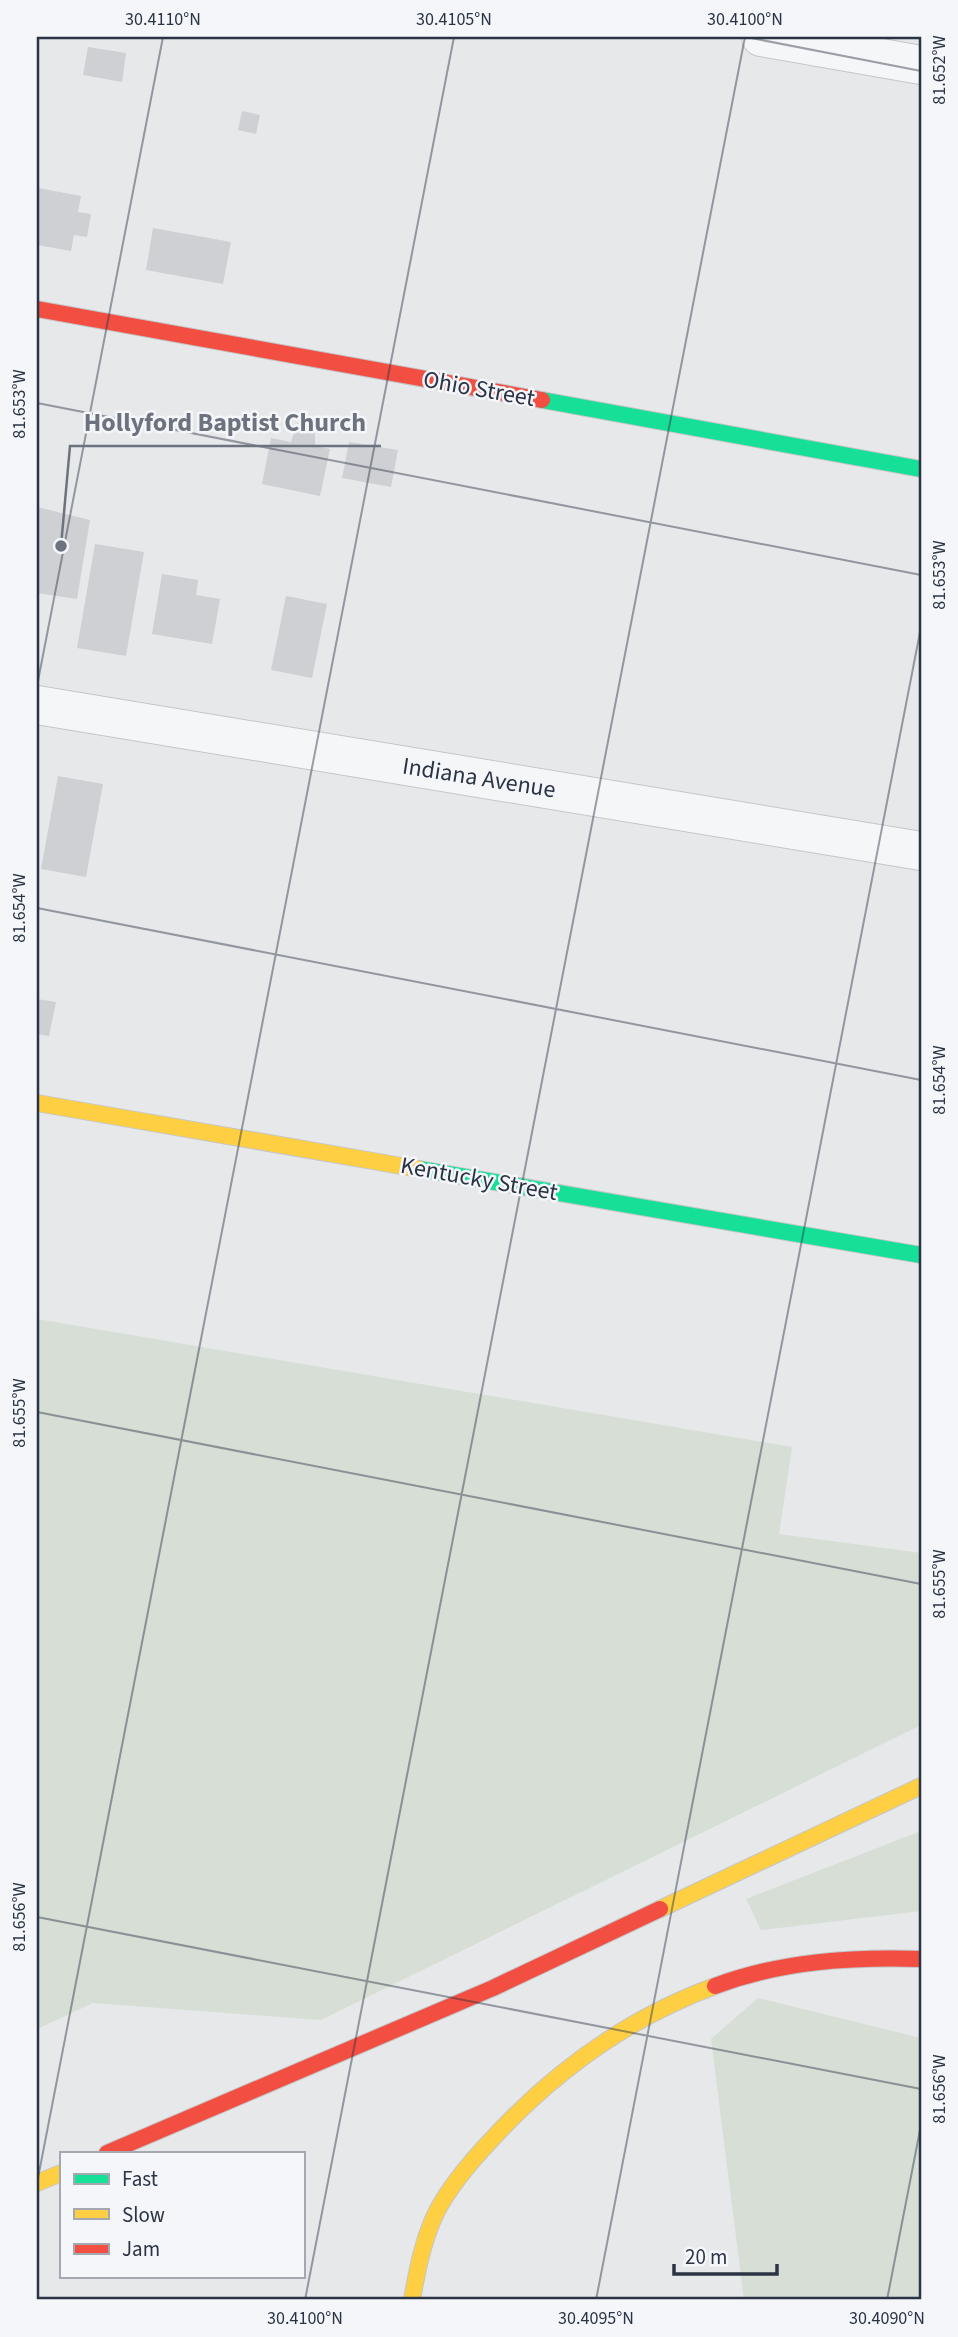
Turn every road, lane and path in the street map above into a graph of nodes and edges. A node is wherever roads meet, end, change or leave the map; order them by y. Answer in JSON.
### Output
{"nodes":[{"id":1,"x":761,"y":37,"type":"edge"},
{"id":2,"x":921,"y":65,"type":"edge"},
{"id":3,"x":37,"y":309,"type":"edge"},
{"id":4,"x":921,"y":469,"type":"edge"},
{"id":5,"x":37,"y":705,"type":"edge"},
{"id":6,"x":921,"y":851,"type":"edge"},
{"id":7,"x":37,"y":1103,"type":"edge"},
{"id":8,"x":921,"y":1255,"type":"edge"},
{"id":9,"x":921,"y":1786,"type":"edge"},
{"id":10,"x":921,"y":1959,"type":"edge"},
{"id":11,"x":109,"y":2152,"type":"edge"},
{"id":12,"x":60,"y":2173,"type":"edge"},
{"id":13,"x":37,"y":2183,"type":"edge"},
{"id":14,"x":412,"y":2300,"type":"edge"}],
"edges":[{"from":1,"to":2,"type":"street"},
{"from":3,"to":4,"type":"main road","name":"Ohio Street"},
{"from":5,"to":6,"type":"street","name":"Indiana Avenue"},
{"from":7,"to":8,"type":"main road","name":"Kentucky Street"},
{"from":9,"to":11,"type":"main road"},
{"from":10,"to":14,"type":"main road"},
{"from":12,"to":13,"type":"main road"}]}
